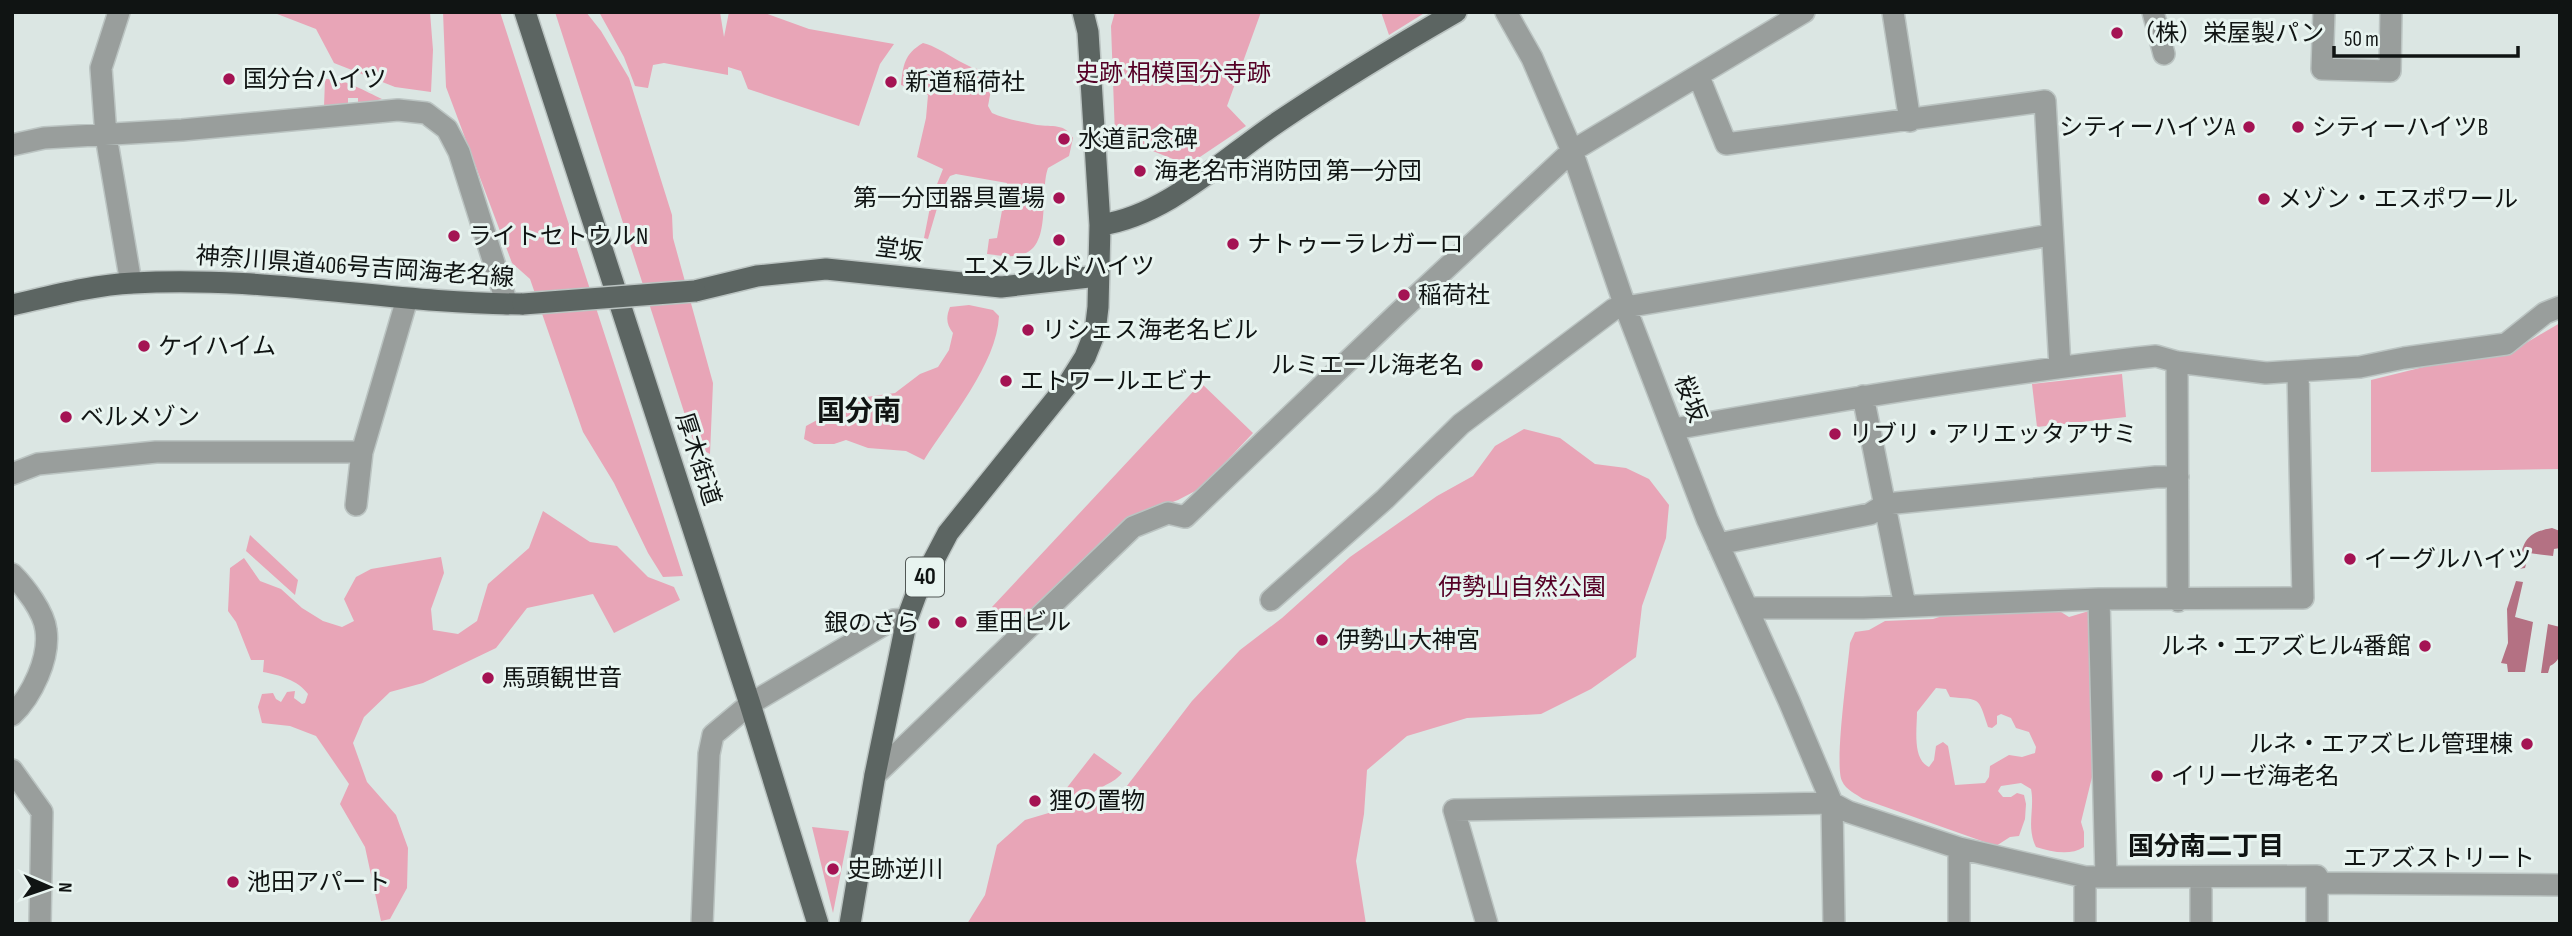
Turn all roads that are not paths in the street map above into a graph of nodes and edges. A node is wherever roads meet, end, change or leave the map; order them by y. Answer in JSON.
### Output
{"nodes":[{"id":1,"x":119,"y":12,"type":"edge"},
{"id":2,"x":525,"y":12,"type":"edge"},
{"id":3,"x":1083,"y":12,"type":"edge"},
{"id":4,"x":1456,"y":12,"type":"edge"},
{"id":5,"x":1506,"y":12,"type":"edge"},
{"id":6,"x":1804,"y":12,"type":"edge"},
{"id":7,"x":1893,"y":12,"type":"edge"},
{"id":8,"x":2153,"y":12,"type":"edge"},
{"id":9,"x":2324,"y":12,"type":"edge"},
{"id":10,"x":2391,"y":12,"type":"edge"},
{"id":11,"x":2164,"y":54,"type":"dead end"},
{"id":12,"x":1699,"y":77,"type":"junction"},
{"id":13,"x":1910,"y":121,"type":"junction"},
{"id":14,"x":106,"y":136,"type":"junction"},
{"id":15,"x":12,"y":145,"type":"edge"},
{"id":16,"x":1572,"y":152,"type":"junction"},
{"id":17,"x":1100,"y":225,"type":"junction"},
{"id":18,"x":2052,"y":235,"type":"junction"},
{"id":19,"x":1098,"y":276,"type":"junction"},
{"id":20,"x":131,"y":283,"type":"junction"},
{"id":21,"x":695,"y":291,"type":"joint"},
{"id":22,"x":407,"y":299,"type":"junction"},
{"id":23,"x":515,"y":304,"type":"junction"},
{"id":24,"x":12,"y":305,"type":"edge"},
{"id":25,"x":1625,"y":306,"type":"junction"},
{"id":26,"x":2560,"y":307,"type":"edge"},
{"id":27,"x":2177,"y":362,"type":"junction"},
{"id":28,"x":2060,"y":367,"type":"junction"},
{"id":29,"x":2298,"y":371,"type":"junction"},
{"id":30,"x":1863,"y":396,"type":"junction"},
{"id":31,"x":1674,"y":429,"type":"junction"},
{"id":32,"x":362,"y":452,"type":"junction"},
{"id":33,"x":12,"y":474,"type":"edge"},
{"id":34,"x":2178,"y":477,"type":"junction"},
{"id":35,"x":1886,"y":504,"type":"junction"},
{"id":36,"x":356,"y":505,"type":"dead end"},
{"id":37,"x":1718,"y":544,"type":"junction"},
{"id":38,"x":12,"y":574,"type":"edge"},
{"id":39,"x":1271,"y":600,"type":"dead end"},
{"id":40,"x":2099,"y":600,"type":"junction"},
{"id":41,"x":2178,"y":601,"type":"junction"},
{"id":42,"x":1905,"y":606,"type":"junction"},
{"id":43,"x":1747,"y":608,"type":"junction"},
{"id":44,"x":907,"y":619,"type":"junction"},
{"id":45,"x":750,"y":704,"type":"junction"},
{"id":46,"x":12,"y":715,"type":"edge"},
{"id":47,"x":12,"y":769,"type":"edge"},
{"id":48,"x":875,"y":775,"type":"junction"},
{"id":49,"x":1832,"y":803,"type":"junction"},
{"id":50,"x":1959,"y":848,"type":"junction"},
{"id":51,"x":2096,"y":877,"type":"junction"},
{"id":52,"x":2201,"y":877,"type":"junction"},
{"id":53,"x":2317,"y":883,"type":"junction"},
{"id":54,"x":2560,"y":885,"type":"edge"},
{"id":55,"x":40,"y":924,"type":"edge"},
{"id":56,"x":702,"y":924,"type":"edge"},
{"id":57,"x":818,"y":924,"type":"edge"},
{"id":58,"x":850,"y":924,"type":"edge"},
{"id":59,"x":1487,"y":924,"type":"edge"},
{"id":60,"x":1834,"y":924,"type":"edge"},
{"id":61,"x":1959,"y":924,"type":"edge"},
{"id":62,"x":2085,"y":924,"type":"edge"},
{"id":63,"x":2201,"y":924,"type":"edge"},
{"id":64,"x":2317,"y":924,"type":"edge"}],
"edges":[{"from":1,"to":14,"type":"street"},
{"from":2,"to":45,"type":"main road","name":"厚木街道"},
{"from":3,"to":17,"type":"main road","number":"40"},
{"from":4,"to":17,"type":"main road"},
{"from":5,"to":16,"type":"street","name":"桜坂"},
{"from":6,"to":12,"type":"street"},
{"from":7,"to":13,"type":"street"},
{"from":8,"to":11,"type":"street"},
{"from":9,"to":10,"type":"street"},
{"from":12,"to":13,"type":"street"},
{"from":12,"to":16,"type":"street"},
{"from":13,"to":18,"type":"street"},
{"from":14,"to":15,"type":"street"},
{"from":14,"to":20,"type":"street"},
{"from":14,"to":23,"type":"street"},
{"from":16,"to":25,"type":"street","name":"桜坂"},
{"from":16,"to":48,"type":"street"},
{"from":17,"to":19,"type":"main road","number":"40"},
{"from":18,"to":25,"type":"street"},
{"from":18,"to":28,"type":"street"},
{"from":19,"to":21,"type":"main road","name":"堂坂"},
{"from":19,"to":44,"type":"main road","number":"40"},
{"from":20,"to":22,"type":"main road","name":"神奈川県道406号吉岡海老名線"},
{"from":20,"to":24,"type":"main road","name":"神奈川県道406号吉岡海老名線"},
{"from":21,"to":23,"type":"main road","name":"神奈川県道406号吉岡海老名線","bridge":true},
{"from":22,"to":23,"type":"main road","name":"神奈川県道406号吉岡海老名線"},
{"from":22,"to":32,"type":"street"},
{"from":25,"to":31,"type":"street","name":"桜坂"},
{"from":25,"to":39,"type":"street"},
{"from":26,"to":29,"type":"street"},
{"from":27,"to":28,"type":"street"},
{"from":27,"to":29,"type":"street"},
{"from":27,"to":34,"type":"street"},
{"from":28,"to":30,"type":"street"},
{"from":29,"to":41,"type":"street"},
{"from":30,"to":31,"type":"street"},
{"from":30,"to":35,"type":"street"},
{"from":31,"to":37,"type":"street","name":"桜坂"},
{"from":32,"to":33,"type":"street"},
{"from":32,"to":36,"type":"street"},
{"from":34,"to":35,"type":"street"},
{"from":34,"to":41,"type":"street"},
{"from":35,"to":37,"type":"street"},
{"from":35,"to":42,"type":"street"},
{"from":37,"to":43,"type":"street","name":"桜坂"},
{"from":38,"to":46,"type":"street"},
{"from":40,"to":41,"type":"street"},
{"from":40,"to":42,"type":"street"},
{"from":40,"to":51,"type":"street"},
{"from":42,"to":43,"type":"street"},
{"from":43,"to":49,"type":"street","name":"桜坂"},
{"from":44,"to":45,"type":"street"},
{"from":44,"to":48,"type":"main road","number":"40"},
{"from":45,"to":56,"type":"street"},
{"from":45,"to":57,"type":"main road","name":"厚木街道"},
{"from":47,"to":55,"type":"street"},
{"from":48,"to":58,"type":"main road","number":"40"},
{"from":49,"to":50,"type":"street"},
{"from":49,"to":59,"type":"street"},
{"from":49,"to":60,"type":"street"},
{"from":50,"to":51,"type":"street"},
{"from":50,"to":61,"type":"street"},
{"from":51,"to":52,"type":"street"},
{"from":51,"to":62,"type":"street"},
{"from":52,"to":53,"type":"street","name":"エアズストリート"},
{"from":52,"to":63,"type":"street"},
{"from":53,"to":54,"type":"street","name":"エアズストリート"},
{"from":53,"to":64,"type":"street"}]}
